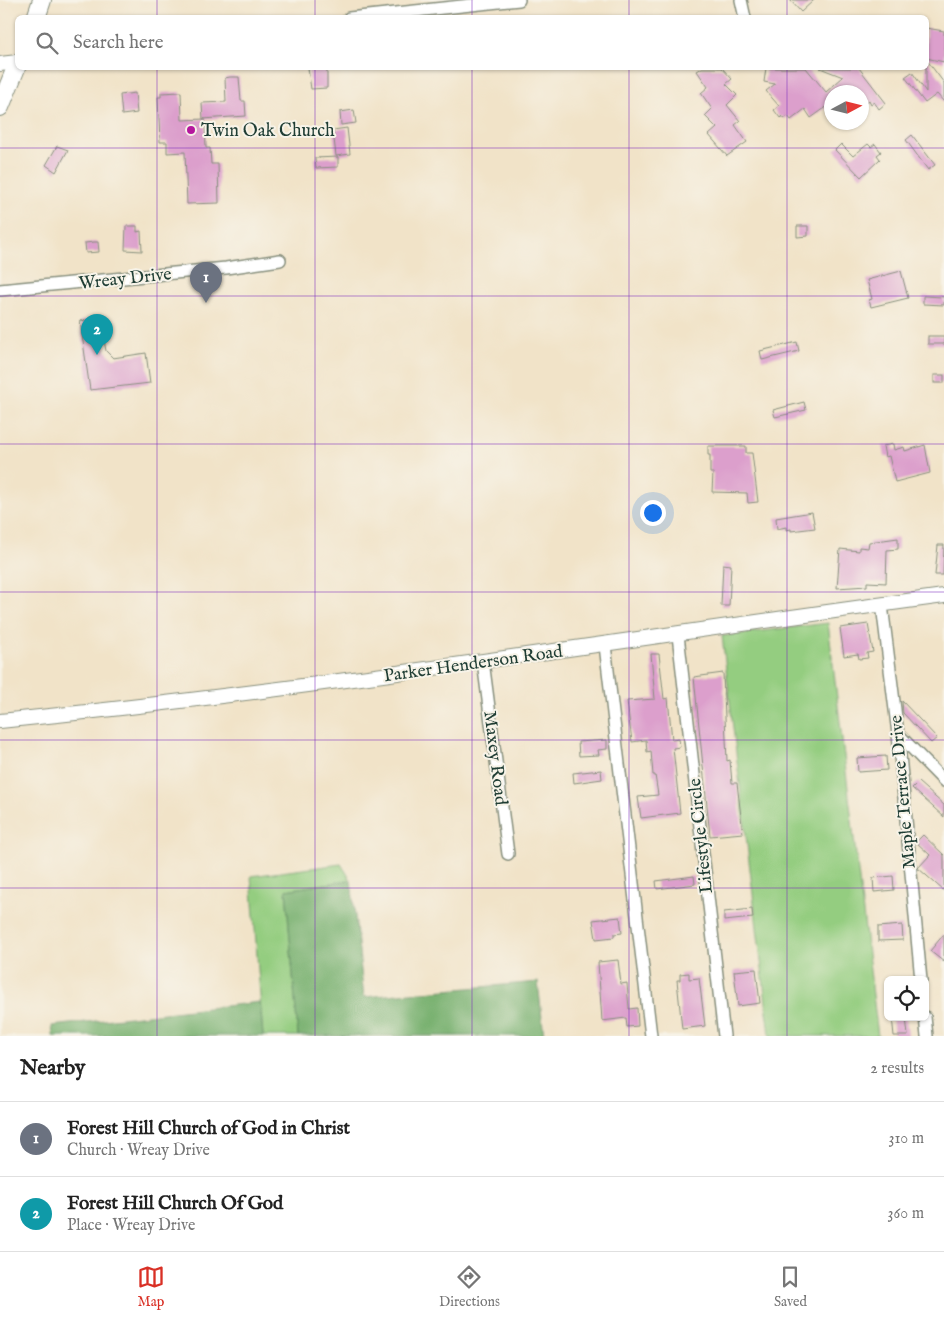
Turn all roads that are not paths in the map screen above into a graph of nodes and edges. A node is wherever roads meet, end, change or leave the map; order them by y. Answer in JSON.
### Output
{"nodes":[{"id":1,"x":42,"y":0,"type":"edge"},
{"id":2,"x":519,"y":0,"type":"edge"},
{"id":3,"x":741,"y":0,"type":"edge"},
{"id":4,"x":37,"y":15,"type":"edge"},
{"id":5,"x":377,"y":15,"type":"edge"},
{"id":6,"x":744,"y":15,"type":"edge"},
{"id":7,"x":15,"y":62,"type":"edge"},
{"id":8,"x":0,"y":64,"type":"edge"},
{"id":9,"x":15,"y":70,"type":"edge"},
{"id":10,"x":0,"y":107,"type":"edge"},
{"id":11,"x":280,"y":260,"type":"dead end"},
{"id":12,"x":0,"y":290,"type":"edge"},
{"id":13,"x":944,"y":596,"type":"edge"},
{"id":14,"x":882,"y":604,"type":"junction"},
{"id":15,"x":678,"y":635,"type":"junction"},
{"id":16,"x":605,"y":646,"type":"junction"},
{"id":17,"x":483,"y":662,"type":"junction"},
{"id":18,"x":0,"y":721,"type":"edge"},
{"id":19,"x":898,"y":734,"type":"junction"},
{"id":20,"x":944,"y":781,"type":"edge"},
{"id":21,"x":508,"y":854,"type":"dead end"},
{"id":22,"x":921,"y":976,"type":"edge"},
{"id":23,"x":925,"y":1021,"type":"edge"},
{"id":24,"x":651,"y":1036,"type":"edge"},
{"id":25,"x":724,"y":1036,"type":"edge"},
{"id":26,"x":927,"y":1036,"type":"edge"}],
"edges":[{"from":1,"to":4,"type":"main road"},
{"from":2,"to":5,"type":"street"},
{"from":3,"to":6,"type":"street"},
{"from":7,"to":8,"type":"street"},
{"from":9,"to":10,"type":"main road"},
{"from":11,"to":12,"type":"street","name":"Wreay Drive"},
{"from":13,"to":14,"type":"street","name":"Parker Henderson Road"},
{"from":14,"to":15,"type":"street","name":"Parker Henderson Road"},
{"from":14,"to":19,"type":"street","name":"Maple Terrace Drive"},
{"from":15,"to":16,"type":"street","name":"Parker Henderson Road"},
{"from":15,"to":25,"type":"street","name":"Lifestyle Circle"},
{"from":16,"to":17,"type":"street","name":"Parker Henderson Road"},
{"from":16,"to":24,"type":"street"},
{"from":17,"to":18,"type":"street","name":"Parker Henderson Road"},
{"from":17,"to":21,"type":"street","name":"Maxey Road"},
{"from":19,"to":20,"type":"street"},
{"from":19,"to":22,"type":"street","name":"Maple Terrace Drive"},
{"from":23,"to":26,"type":"street"}]}
